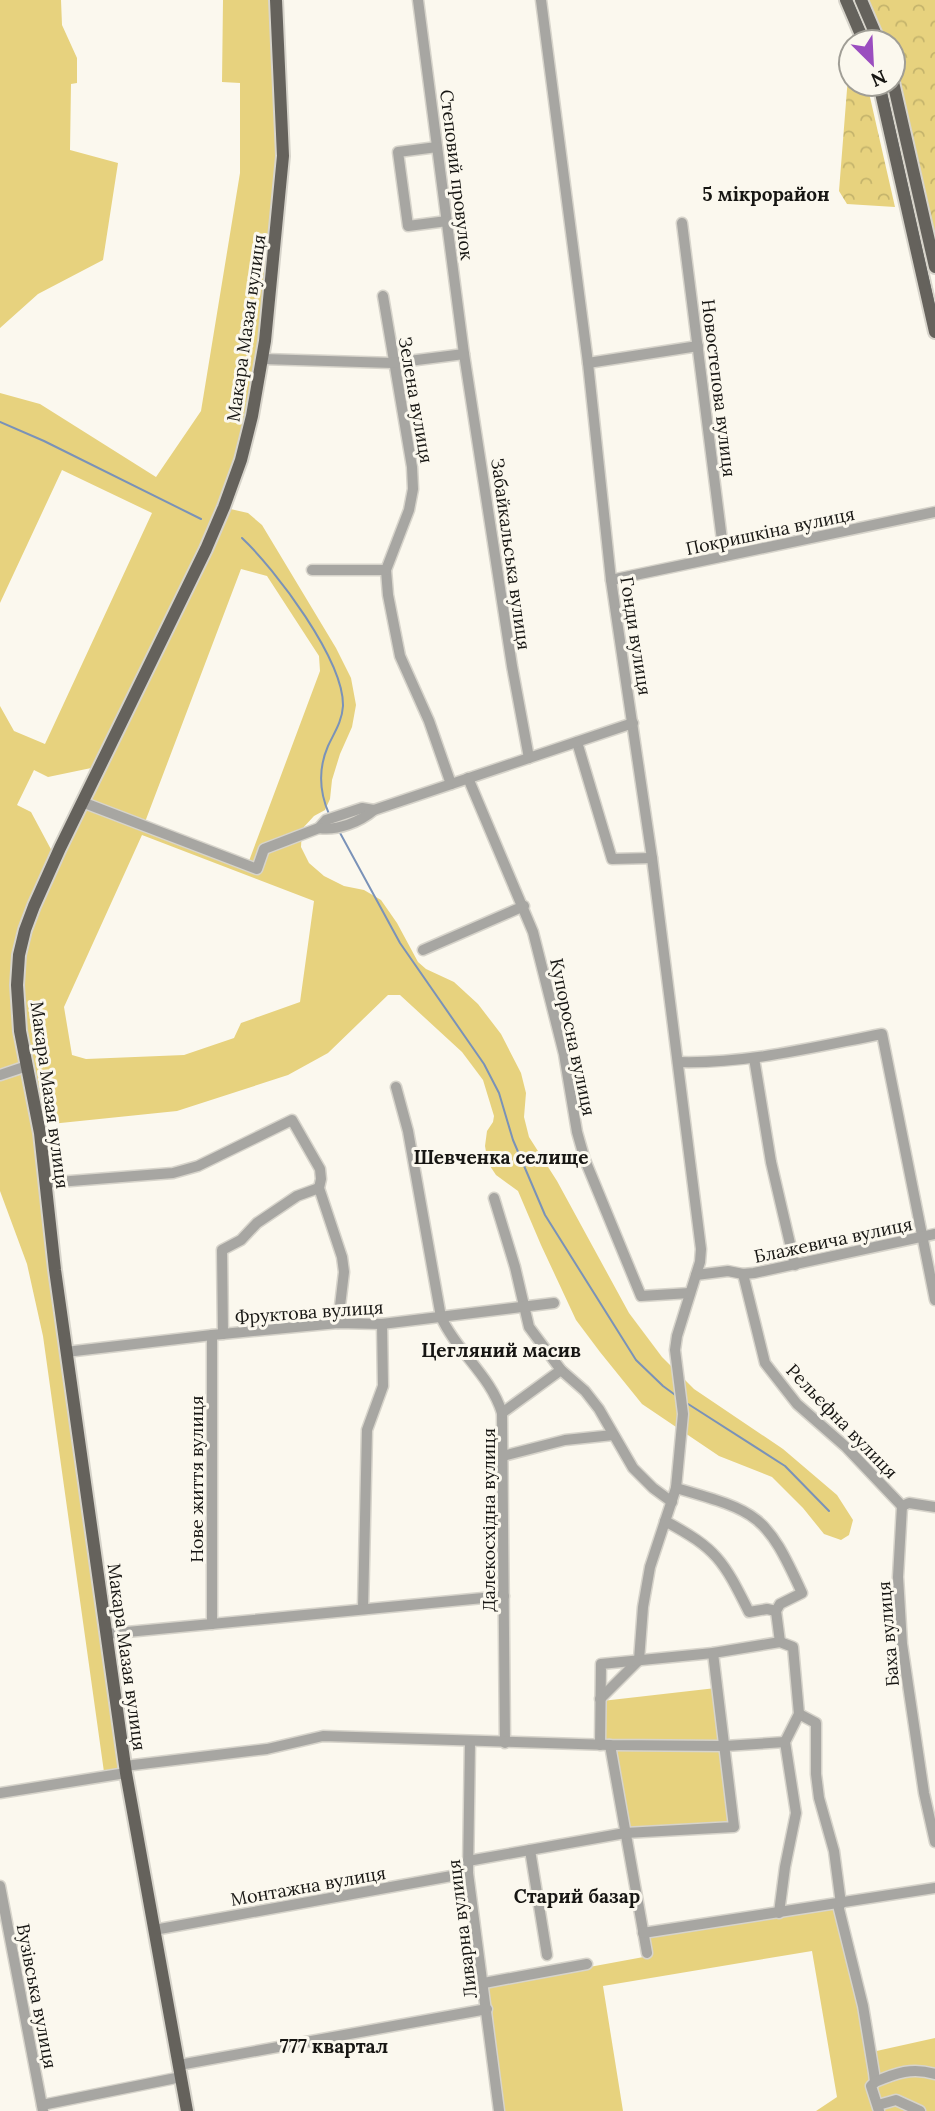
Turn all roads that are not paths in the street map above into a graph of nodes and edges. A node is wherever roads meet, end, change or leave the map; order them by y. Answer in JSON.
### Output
{"nodes":[{"id":1,"x":276,"y":0,"type":"edge"},
{"id":2,"x":418,"y":0,"type":"edge"},
{"id":3,"x":541,"y":0,"type":"edge"},
{"id":4,"x":846,"y":0,"type":"edge"},
{"id":5,"x":861,"y":0,"type":"edge"},
{"id":6,"x":858,"y":28,"type":"edge"},
{"id":7,"x":873,"y":28,"type":"edge"},
{"id":8,"x":881,"y":98,"type":"edge"},
{"id":9,"x":897,"y":98,"type":"edge"},
{"id":10,"x":438,"y":147,"type":"junction"},
{"id":11,"x":447,"y":221,"type":"junction"},
{"id":12,"x":682,"y":223,"type":"dead end"},
{"id":13,"x":935,"y":267,"type":"edge"},
{"id":14,"x":383,"y":296,"type":"dead end"},
{"id":15,"x":935,"y":332,"type":"edge"},
{"id":16,"x":698,"y":346,"type":"junction"},
{"id":17,"x":464,"y":354,"type":"junction"},
{"id":18,"x":262,"y":359,"type":"junction"},
{"id":19,"x":393,"y":363,"type":"junction"},
{"id":20,"x":589,"y":363,"type":"junction"},
{"id":21,"x":935,"y":512,"type":"edge"},
{"id":22,"x":724,"y":556,"type":"junction"},
{"id":23,"x":312,"y":570,"type":"dead end"},
{"id":24,"x":386,"y":570,"type":"junction"},
{"id":25,"x":611,"y":580,"type":"junction"},
{"id":26,"x":633,"y":723,"type":"junction"},
{"id":27,"x":577,"y":742,"type":"junction"},
{"id":28,"x":529,"y":758,"type":"junction"},
{"id":29,"x":468,"y":778,"type":"junction"},
{"id":30,"x":451,"y":784,"type":"junction"},
{"id":31,"x":82,"y":802,"type":"junction"},
{"id":32,"x":652,"y":858,"type":"junction"},
{"id":33,"x":524,"y":906,"type":"junction"},
{"id":34,"x":423,"y":950,"type":"dead end"},
{"id":35,"x":754,"y":1058,"type":"junction"},
{"id":36,"x":678,"y":1062,"type":"junction"},
{"id":37,"x":27,"y":1066,"type":"junction"},
{"id":38,"x":0,"y":1075,"type":"edge"},
{"id":39,"x":396,"y":1087,"type":"dead end"},
{"id":40,"x":45,"y":1183,"type":"junction"},
{"id":41,"x":319,"y":1188,"type":"junction"},
{"id":42,"x":494,"y":1198,"type":"dead end"},
{"id":43,"x":935,"y":1234,"type":"edge"},
{"id":44,"x":922,"y":1237,"type":"junction"},
{"id":45,"x":795,"y":1265,"type":"junction"},
{"id":46,"x":743,"y":1274,"type":"junction"},
{"id":47,"x":696,"y":1275,"type":"junction"},
{"id":48,"x":690,"y":1293,"type":"junction"},
{"id":49,"x":935,"y":1300,"type":"edge"},
{"id":50,"x":554,"y":1303,"type":"dead end"},
{"id":51,"x":523,"y":1306,"type":"junction"},
{"id":52,"x":441,"y":1317,"type":"junction"},
{"id":53,"x":338,"y":1323,"type":"junction"},
{"id":54,"x":382,"y":1324,"type":"junction"},
{"id":55,"x":218,"y":1334,"type":"junction"},
{"id":56,"x":66,"y":1352,"type":"junction"},
{"id":57,"x":561,"y":1370,"type":"junction"},
{"id":58,"x":502,"y":1413,"type":"junction"},
{"id":59,"x":612,"y":1435,"type":"junction"},
{"id":60,"x":503,"y":1456,"type":"junction"},
{"id":61,"x":676,"y":1489,"type":"junction"},
{"id":62,"x":672,"y":1502,"type":"junction"},
{"id":63,"x":902,"y":1506,"type":"junction"},
{"id":64,"x":935,"y":1507,"type":"edge"},
{"id":65,"x":665,"y":1521,"type":"junction"},
{"id":66,"x":504,"y":1596,"type":"junction"},
{"id":67,"x":363,"y":1609,"type":"junction"},
{"id":68,"x":776,"y":1611,"type":"junction"},
{"id":69,"x":212,"y":1623,"type":"junction"},
{"id":70,"x":106,"y":1634,"type":"junction"},
{"id":71,"x":780,"y":1642,"type":"junction"},
{"id":72,"x":713,"y":1653,"type":"junction"},
{"id":73,"x":639,"y":1660,"type":"junction"},
{"id":74,"x":600,"y":1699,"type":"junction"},
{"id":75,"x":799,"y":1714,"type":"junction"},
{"id":76,"x":785,"y":1741,"type":"junction"},
{"id":77,"x":470,"y":1742,"type":"junction"},
{"id":78,"x":505,"y":1743,"type":"junction"},
{"id":79,"x":605,"y":1745,"type":"junction"},
{"id":80,"x":725,"y":1746,"type":"junction"},
{"id":81,"x":126,"y":1769,"type":"junction"},
{"id":82,"x":0,"y":1793,"type":"edge"},
{"id":83,"x":625,"y":1833,"type":"junction"},
{"id":84,"x":935,"y":1842,"type":"edge"},
{"id":85,"x":530,"y":1850,"type":"junction"},
{"id":86,"x":468,"y":1861,"type":"junction"},
{"id":87,"x":468,"y":1873,"type":"junction"},
{"id":88,"x":0,"y":1886,"type":"edge"},
{"id":89,"x":935,"y":1888,"type":"edge"},
{"id":90,"x":839,"y":1905,"type":"junction"},
{"id":91,"x":779,"y":1913,"type":"junction"},
{"id":92,"x":155,"y":1930,"type":"junction"},
{"id":93,"x":643,"y":1933,"type":"junction"},
{"id":94,"x":647,"y":1954,"type":"dead end"},
{"id":95,"x":547,"y":1955,"type":"dead end"},
{"id":96,"x":587,"y":1964,"type":"dead end"},
{"id":97,"x":484,"y":1983,"type":"junction"},
{"id":98,"x":487,"y":2009,"type":"junction"},
{"id":99,"x":180,"y":2071,"type":"junction"},
{"id":100,"x":935,"y":2074,"type":"edge"},
{"id":101,"x":875,"y":2082,"type":"junction"},
{"id":102,"x":42,"y":2108,"type":"edge"},
{"id":103,"x":879,"y":2108,"type":"edge"},
{"id":104,"x":187,"y":2111,"type":"edge"},
{"id":105,"x":499,"y":2111,"type":"edge"},
{"id":106,"x":920,"y":2111,"type":"edge"}],
"edges":[{"from":1,"to":18,"type":"main road","name":"Макара Мазая вулиця"},
{"from":2,"to":10,"type":"street","name":"Степовий провулок"},
{"from":3,"to":20,"type":"street","name":"Гонди вулиця"},
{"from":4,"to":6,"type":"main road"},
{"from":5,"to":7,"type":"main road"},
{"from":8,"to":15,"type":"main road"},
{"from":9,"to":13,"type":"main road"},
{"from":10,"to":11,"type":"street","name":"Степовий провулок"},
{"from":10,"to":11,"type":"street"},
{"from":11,"to":17,"type":"street","name":"Степовий провулок"},
{"from":12,"to":16,"type":"street","name":"Новостепова вулиця"},
{"from":14,"to":19,"type":"street","name":"Зелена вулиця"},
{"from":16,"to":20,"type":"street"},
{"from":16,"to":22,"type":"street","name":"Новостепова вулиця"},
{"from":17,"to":19,"type":"street"},
{"from":17,"to":28,"type":"street","name":"Забайкальська вулиця"},
{"from":18,"to":19,"type":"street"},
{"from":18,"to":31,"type":"main road","name":"Макара Мазая вулиця"},
{"from":19,"to":24,"type":"street","name":"Зелена вулиця"},
{"from":20,"to":25,"type":"street","name":"Гонди вулиця"},
{"from":21,"to":22,"type":"street","name":"Покришкіна вулиця"},
{"from":22,"to":25,"type":"street","name":"Покришкіна вулиця"},
{"from":23,"to":24,"type":"street"},
{"from":24,"to":30,"type":"street"},
{"from":25,"to":26,"type":"street","name":"Гонди вулиця"},
{"from":26,"to":27,"type":"street"},
{"from":26,"to":32,"type":"street","name":"Гонди вулиця"},
{"from":27,"to":28,"type":"street"},
{"from":27,"to":32,"type":"street"},
{"from":28,"to":29,"type":"street"},
{"from":29,"to":30,"type":"street"},
{"from":29,"to":33,"type":"street","name":"Купоросна вулиця"},
{"from":30,"to":31,"type":"street"},
{"from":31,"to":37,"type":"main road","name":"Макара Мазая вулиця"},
{"from":32,"to":36,"type":"street","name":"Гонди вулиця"},
{"from":33,"to":34,"type":"street"},
{"from":33,"to":48,"type":"street","name":"Купоросна вулиця"},
{"from":35,"to":36,"type":"street"},
{"from":35,"to":44,"type":"street"},
{"from":35,"to":45,"type":"street"},
{"from":36,"to":47,"type":"street","name":"Гонди вулиця"},
{"from":37,"to":38,"type":"street"},
{"from":37,"to":40,"type":"main road","name":"Макара Мазая вулиця"},
{"from":39,"to":52,"type":"street"},
{"from":40,"to":41,"type":"street"},
{"from":40,"to":56,"type":"main road","name":"Макара Мазая вулиця"},
{"from":41,"to":53,"type":"street"},
{"from":41,"to":55,"type":"street","name":"Нове життя вулиця"},
{"from":42,"to":51,"type":"street"},
{"from":43,"to":44,"type":"street","name":"Блажевича вулиця"},
{"from":44,"to":45,"type":"street","name":"Блажевича вулиця"},
{"from":44,"to":49,"type":"street"},
{"from":45,"to":46,"type":"street","name":"Блажевича вулиця"},
{"from":46,"to":47,"type":"street","name":"Блажевича вулиця"},
{"from":46,"to":63,"type":"street","name":"Рельєфна вулиця"},
{"from":47,"to":48,"type":"street"},
{"from":48,"to":61,"type":"street"},
{"from":50,"to":51,"type":"street","name":"Фруктова вулиця"},
{"from":51,"to":52,"type":"street","name":"Фруктова вулиця"},
{"from":51,"to":57,"type":"street"},
{"from":52,"to":54,"type":"street","name":"Фруктова вулиця"},
{"from":52,"to":58,"type":"street","name":"Далекосхідна вулиця"},
{"from":53,"to":54,"type":"street","name":"Фруктова вулиця"},
{"from":53,"to":55,"type":"street","name":"Фруктова вулиця"},
{"from":54,"to":67,"type":"street"},
{"from":55,"to":56,"type":"street","name":"Фруктова вулиця"},
{"from":55,"to":69,"type":"street","name":"Нове життя вулиця"},
{"from":56,"to":70,"type":"main road","name":"Макара Мазая вулиця"},
{"from":57,"to":58,"type":"street"},
{"from":57,"to":59,"type":"street"},
{"from":58,"to":60,"type":"street","name":"Далекосхідна вулиця"},
{"from":59,"to":60,"type":"street"},
{"from":59,"to":62,"type":"street"},
{"from":60,"to":66,"type":"street","name":"Далекосхідна вулиця"},
{"from":61,"to":62,"type":"street"},
{"from":61,"to":68,"type":"street"},
{"from":62,"to":65,"type":"street"},
{"from":63,"to":64,"type":"street"},
{"from":63,"to":84,"type":"street","name":"Баха вулиця"},
{"from":65,"to":68,"type":"street"},
{"from":65,"to":73,"type":"street"},
{"from":66,"to":67,"type":"street"},
{"from":66,"to":78,"type":"street","name":"Далекосхідна вулиця"},
{"from":67,"to":69,"type":"street"},
{"from":68,"to":71,"type":"street"},
{"from":69,"to":70,"type":"street"},
{"from":70,"to":81,"type":"main road","name":"Макара Мазая вулиця"},
{"from":71,"to":72,"type":"street"},
{"from":71,"to":75,"type":"street"},
{"from":72,"to":73,"type":"street"},
{"from":72,"to":80,"type":"street"},
{"from":73,"to":74,"type":"street"},
{"from":73,"to":74,"type":"street"},
{"from":74,"to":79,"type":"street"},
{"from":75,"to":76,"type":"street"},
{"from":75,"to":90,"type":"street"},
{"from":76,"to":80,"type":"street"},
{"from":76,"to":91,"type":"street"},
{"from":77,"to":78,"type":"street"},
{"from":77,"to":81,"type":"street"},
{"from":77,"to":86,"type":"street","name":"Ливарна вулиця"},
{"from":78,"to":79,"type":"street"},
{"from":79,"to":80,"type":"street"},
{"from":79,"to":83,"type":"street"},
{"from":80,"to":83,"type":"street"},
{"from":81,"to":82,"type":"street"},
{"from":81,"to":92,"type":"main road","name":"Макара Мазая вулиця"},
{"from":83,"to":85,"type":"street"},
{"from":83,"to":93,"type":"street"},
{"from":85,"to":86,"type":"street"},
{"from":85,"to":95,"type":"street"},
{"from":86,"to":87,"type":"street","name":"Ливарна вулиця"},
{"from":87,"to":92,"type":"street","name":"Монтажна вулиця"},
{"from":87,"to":97,"type":"street","name":"Ливарна вулиця"},
{"from":88,"to":102,"type":"street","name":"Вузівська вулиця"},
{"from":89,"to":90,"type":"street"},
{"from":90,"to":91,"type":"street"},
{"from":90,"to":101,"type":"street"},
{"from":91,"to":93,"type":"street"},
{"from":92,"to":99,"type":"main road","name":"Макара Мазая вулиця"},
{"from":93,"to":94,"type":"street"},
{"from":96,"to":97,"type":"street"},
{"from":97,"to":98,"type":"street","name":"Ливарна вулиця"},
{"from":98,"to":99,"type":"street"},
{"from":98,"to":105,"type":"street","name":"Ливарна вулиця"},
{"from":99,"to":102,"type":"street"},
{"from":99,"to":104,"type":"main road","name":"Макара Мазая вулиця"},
{"from":100,"to":101,"type":"street"},
{"from":101,"to":103,"type":"street"},
{"from":103,"to":106,"type":"street"}]}
